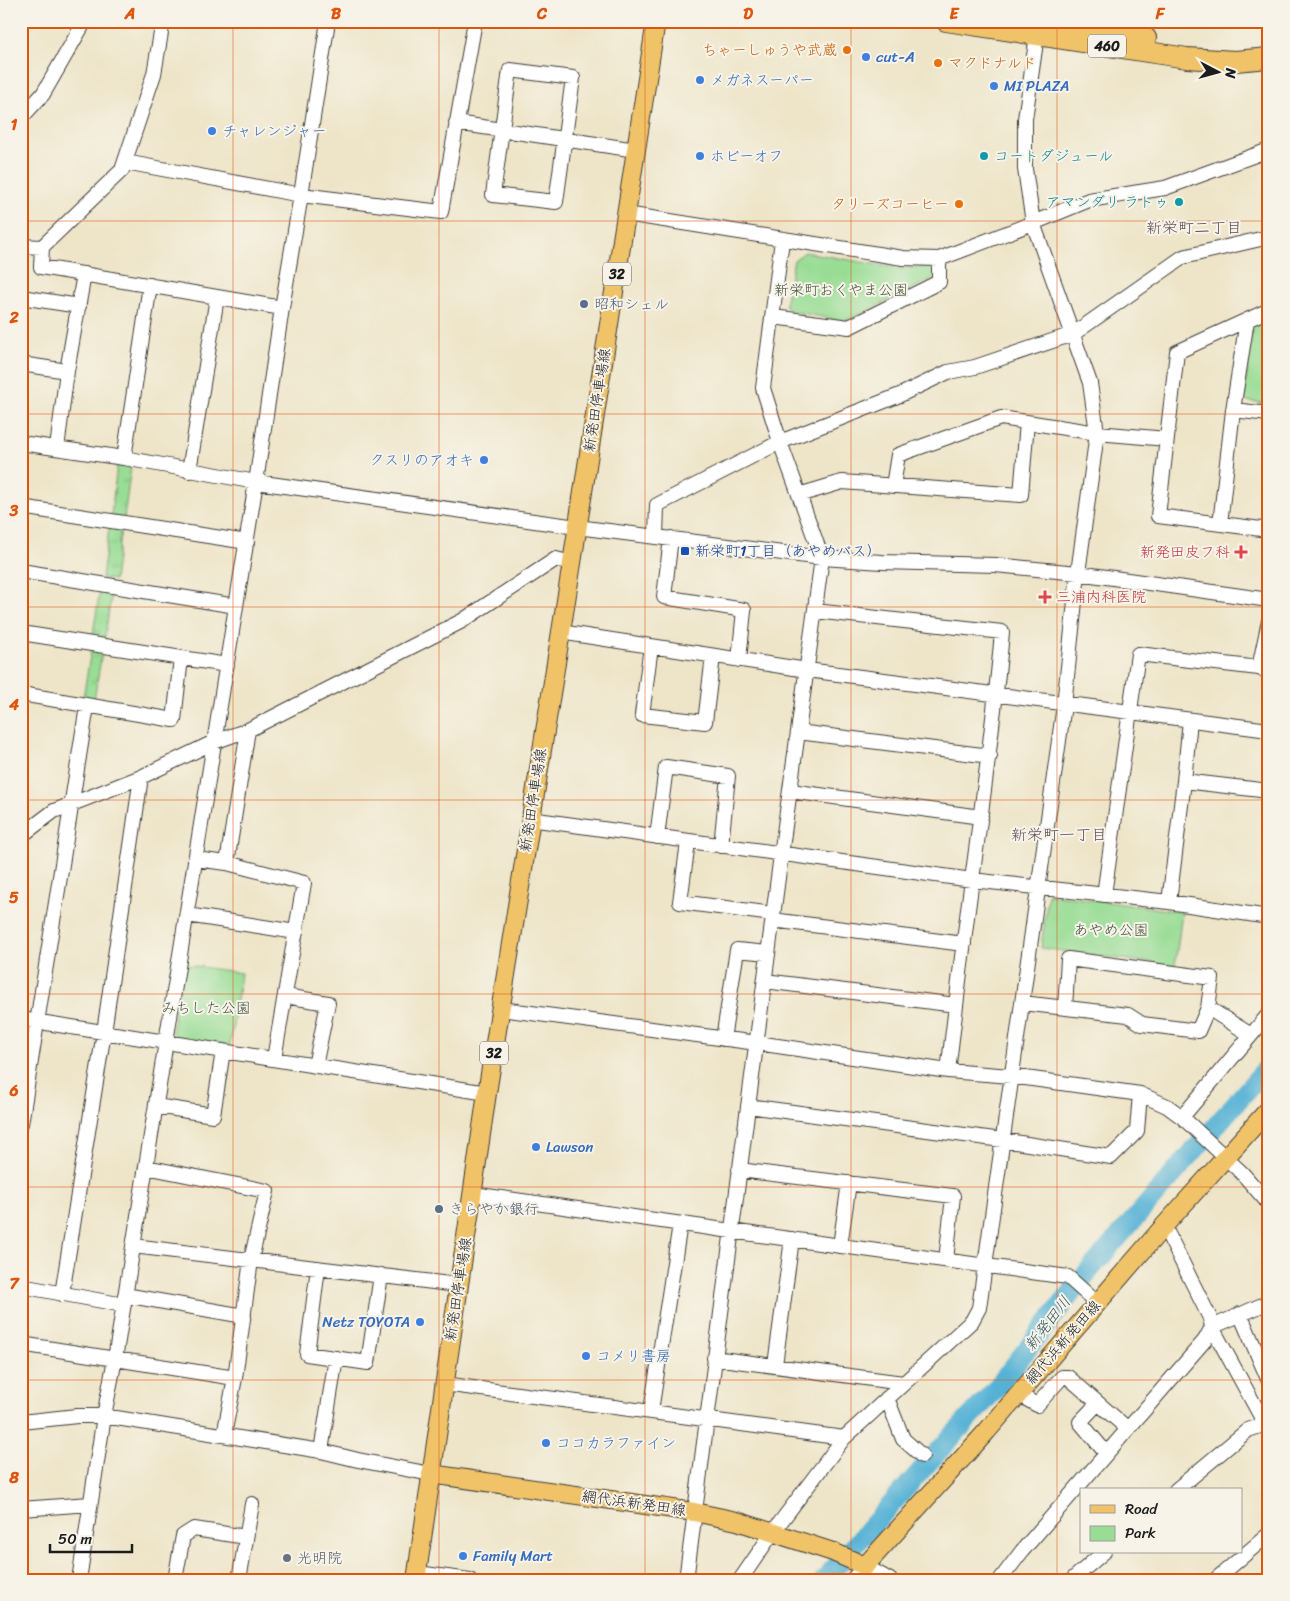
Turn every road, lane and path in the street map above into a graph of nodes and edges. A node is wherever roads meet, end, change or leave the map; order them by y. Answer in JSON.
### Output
{"nodes":[{"id":1,"x":84,"y":21,"type":"edge"},
{"id":2,"x":163,"y":21,"type":"edge"},
{"id":3,"x":328,"y":21,"type":"edge"},
{"id":4,"x":475,"y":21,"type":"edge"},
{"id":5,"x":656,"y":21,"type":"edge"},
{"id":6,"x":946,"y":21,"type":"edge"},
{"id":7,"x":1040,"y":26,"type":"edge"},
{"id":8,"x":1269,"y":45,"type":"edge"},
{"id":9,"x":1269,"y":58,"type":"edge"},
{"id":10,"x":21,"y":118,"type":"edge"},
{"id":11,"x":456,"y":124,"type":"junction"},
{"id":12,"x":502,"y":130,"type":"junction"},
{"id":13,"x":565,"y":140,"type":"junction"},
{"id":14,"x":636,"y":150,"type":"junction"},
{"id":15,"x":1269,"y":150,"type":"edge"},
{"id":16,"x":125,"y":162,"type":"junction"},
{"id":17,"x":301,"y":194,"type":"junction"},
{"id":18,"x":626,"y":214,"type":"junction"},
{"id":19,"x":1034,"y":223,"type":"junction"},
{"id":20,"x":1269,"y":237,"type":"edge"},
{"id":21,"x":782,"y":240,"type":"junction"},
{"id":22,"x":21,"y":246,"type":"edge"},
{"id":23,"x":42,"y":247,"type":"junction"},
{"id":24,"x":940,"y":258,"type":"junction"},
{"id":25,"x":84,"y":274,"type":"junction"},
{"id":26,"x":150,"y":285,"type":"junction"},
{"id":27,"x":21,"y":297,"type":"edge"},
{"id":28,"x":217,"y":297,"type":"junction"},
{"id":29,"x":79,"y":306,"type":"junction"},
{"id":30,"x":282,"y":308,"type":"junction"},
{"id":31,"x":1269,"y":310,"type":"edge"},
{"id":32,"x":772,"y":317,"type":"junction"},
{"id":33,"x":1247,"y":320,"type":"junction"},
{"id":34,"x":1073,"y":334,"type":"junction"},
{"id":35,"x":21,"y":364,"type":"edge"},
{"id":36,"x":67,"y":371,"type":"junction"},
{"id":37,"x":1233,"y":410,"type":"junction"},
{"id":38,"x":1269,"y":414,"type":"edge"},
{"id":39,"x":1027,"y":422,"type":"junction"},
{"id":40,"x":1096,"y":433,"type":"junction"},
{"id":41,"x":1167,"y":440,"type":"junction"},
{"id":42,"x":780,"y":442,"type":"junction"},
{"id":43,"x":21,"y":443,"type":"edge"},
{"id":44,"x":57,"y":448,"type":"junction"},
{"id":45,"x":124,"y":458,"type":"junction"},
{"id":46,"x":189,"y":471,"type":"junction"},
{"id":47,"x":256,"y":482,"type":"junction"},
{"id":48,"x":893,"y":486,"type":"junction"},
{"id":49,"x":799,"y":495,"type":"junction"},
{"id":50,"x":21,"y":507,"type":"edge"},
{"id":51,"x":1220,"y":524,"type":"junction"},
{"id":52,"x":578,"y":527,"type":"junction"},
{"id":53,"x":1269,"y":530,"type":"edge"},
{"id":54,"x":656,"y":536,"type":"junction"},
{"id":55,"x":671,"y":538,"type":"junction"},
{"id":56,"x":247,"y":542,"type":"junction"},
{"id":57,"x":822,"y":558,"type":"junction"},
{"id":58,"x":572,"y":563,"type":"junction"},
{"id":59,"x":21,"y":571,"type":"edge"},
{"id":60,"x":1078,"y":573,"type":"junction"},
{"id":61,"x":1269,"y":600,"type":"edge"},
{"id":62,"x":236,"y":606,"type":"junction"},
{"id":63,"x":815,"y":611,"type":"junction"},
{"id":64,"x":1269,"y":621,"type":"edge"},
{"id":65,"x":560,"y":632,"type":"junction"},
{"id":66,"x":21,"y":633,"type":"edge"},
{"id":67,"x":651,"y":646,"type":"junction"},
{"id":68,"x":713,"y":656,"type":"junction"},
{"id":69,"x":181,"y":658,"type":"junction"},
{"id":70,"x":739,"y":660,"type":"junction"},
{"id":71,"x":227,"y":665,"type":"junction"},
{"id":72,"x":807,"y":670,"type":"junction"},
{"id":73,"x":1264,"y":670,"type":"edge"},
{"id":74,"x":21,"y":694,"type":"edge"},
{"id":75,"x":997,"y":696,"type":"junction"},
{"id":76,"x":1064,"y":705,"type":"junction"},
{"id":77,"x":87,"y":706,"type":"junction"},
{"id":78,"x":1128,"y":713,"type":"junction"},
{"id":79,"x":1190,"y":720,"type":"junction"},
{"id":80,"x":248,"y":730,"type":"junction"},
{"id":81,"x":1269,"y":730,"type":"edge"},
{"id":82,"x":798,"y":732,"type":"junction"},
{"id":83,"x":214,"y":742,"type":"junction"},
{"id":84,"x":990,"y":756,"type":"junction"},
{"id":85,"x":141,"y":777,"type":"junction"},
{"id":86,"x":1184,"y":781,"type":"junction"},
{"id":87,"x":790,"y":791,"type":"junction"},
{"id":88,"x":1269,"y":792,"type":"edge"},
{"id":89,"x":72,"y":803,"type":"junction"},
{"id":90,"x":981,"y":817,"type":"junction"},
{"id":91,"x":530,"y":819,"type":"junction"},
{"id":92,"x":22,"y":834,"type":"edge"},
{"id":93,"x":657,"y":837,"type":"junction"},
{"id":94,"x":688,"y":842,"type":"junction"},
{"id":95,"x":721,"y":846,"type":"junction"},
{"id":96,"x":781,"y":855,"type":"junction"},
{"id":97,"x":196,"y":859,"type":"junction"},
{"id":98,"x":227,"y":863,"type":"junction"},
{"id":99,"x":972,"y":880,"type":"junction"},
{"id":100,"x":1037,"y":888,"type":"junction"},
{"id":101,"x":1104,"y":895,"type":"junction"},
{"id":102,"x":1169,"y":902,"type":"junction"},
{"id":103,"x":186,"y":915,"type":"junction"},
{"id":104,"x":1269,"y":916,"type":"edge"},
{"id":105,"x":773,"y":917,"type":"junction"},
{"id":106,"x":296,"y":932,"type":"junction"},
{"id":107,"x":964,"y":944,"type":"junction"},
{"id":108,"x":768,"y":953,"type":"junction"},
{"id":109,"x":765,"y":981,"type":"junction"},
{"id":110,"x":285,"y":996,"type":"junction"},
{"id":111,"x":1022,"y":1003,"type":"junction"},
{"id":112,"x":956,"y":1004,"type":"junction"},
{"id":113,"x":1065,"y":1008,"type":"junction"},
{"id":114,"x":1208,"y":1008,"type":"junction"},
{"id":115,"x":501,"y":1009,"type":"junction"},
{"id":116,"x":1269,"y":1014,"type":"edge"},
{"id":117,"x":21,"y":1018,"type":"edge"},
{"id":118,"x":38,"y":1021,"type":"junction"},
{"id":119,"x":104,"y":1032,"type":"junction"},
{"id":120,"x":1251,"y":1036,"type":"junction"},
{"id":121,"x":723,"y":1038,"type":"junction"},
{"id":122,"x":166,"y":1042,"type":"junction"},
{"id":123,"x":757,"y":1043,"type":"junction"},
{"id":124,"x":223,"y":1051,"type":"junction"},
{"id":125,"x":274,"y":1059,"type":"junction"},
{"id":126,"x":315,"y":1066,"type":"junction"},
{"id":127,"x":948,"y":1071,"type":"junction"},
{"id":128,"x":1011,"y":1076,"type":"junction"},
{"id":129,"x":487,"y":1093,"type":"junction"},
{"id":130,"x":1140,"y":1094,"type":"junction"},
{"id":131,"x":156,"y":1106,"type":"junction"},
{"id":132,"x":748,"y":1106,"type":"junction"},
{"id":133,"x":1269,"y":1109,"type":"edge"},
{"id":134,"x":1182,"y":1117,"type":"junction"},
{"id":135,"x":21,"y":1124,"type":"edge"},
{"id":136,"x":1002,"y":1140,"type":"junction"},
{"id":137,"x":1221,"y":1153,"type":"junction"},
{"id":138,"x":146,"y":1167,"type":"junction"},
{"id":139,"x":740,"y":1170,"type":"junction"},
{"id":140,"x":849,"y":1184,"type":"junction"},
{"id":141,"x":473,"y":1194,"type":"junction"},
{"id":142,"x":1269,"y":1204,"type":"edge"},
{"id":143,"x":680,"y":1224,"type":"junction"},
{"id":144,"x":1164,"y":1226,"type":"junction"},
{"id":145,"x":731,"y":1231,"type":"junction"},
{"id":146,"x":792,"y":1240,"type":"junction"},
{"id":147,"x":133,"y":1246,"type":"junction"},
{"id":148,"x":840,"y":1246,"type":"junction"},
{"id":149,"x":251,"y":1260,"type":"junction"},
{"id":150,"x":946,"y":1260,"type":"junction"},
{"id":151,"x":986,"y":1265,"type":"junction"},
{"id":152,"x":318,"y":1268,"type":"junction"},
{"id":153,"x":381,"y":1276,"type":"junction"},
{"id":154,"x":458,"y":1285,"type":"junction"},
{"id":155,"x":21,"y":1286,"type":"edge"},
{"id":156,"x":62,"y":1294,"type":"junction"},
{"id":157,"x":1091,"y":1298,"type":"junction"},
{"id":158,"x":125,"y":1300,"type":"junction"},
{"id":159,"x":1269,"y":1302,"type":"edge"},
{"id":160,"x":1240,"y":1314,"type":"junction"},
{"id":161,"x":244,"y":1316,"type":"junction"},
{"id":162,"x":1212,"y":1327,"type":"junction"},
{"id":163,"x":21,"y":1344,"type":"edge"},
{"id":164,"x":336,"y":1358,"type":"junction"},
{"id":165,"x":714,"y":1358,"type":"junction"},
{"id":166,"x":115,"y":1359,"type":"junction"},
{"id":167,"x":775,"y":1366,"type":"junction"},
{"id":168,"x":235,"y":1378,"type":"junction"},
{"id":169,"x":1269,"y":1381,"type":"edge"},
{"id":170,"x":903,"y":1383,"type":"junction"},
{"id":171,"x":444,"y":1384,"type":"junction"},
{"id":172,"x":1018,"y":1394,"type":"junction"},
{"id":173,"x":887,"y":1398,"type":"junction"},
{"id":174,"x":1098,"y":1403,"type":"junction"},
{"id":175,"x":651,"y":1411,"type":"junction"},
{"id":176,"x":104,"y":1416,"type":"junction"},
{"id":177,"x":707,"y":1419,"type":"junction"},
{"id":178,"x":21,"y":1422,"type":"edge"},
{"id":179,"x":1267,"y":1424,"type":"edge"},
{"id":180,"x":1128,"y":1429,"type":"junction"},
{"id":181,"x":224,"y":1435,"type":"junction"},
{"id":182,"x":844,"y":1438,"type":"junction"},
{"id":183,"x":321,"y":1451,"type":"junction"},
{"id":184,"x":1106,"y":1454,"type":"junction"},
{"id":185,"x":922,"y":1456,"type":"dead end"},
{"id":186,"x":431,"y":1474,"type":"junction"},
{"id":187,"x":1178,"y":1488,"type":"edge"},
{"id":188,"x":90,"y":1504,"type":"junction"},
{"id":189,"x":252,"y":1504,"type":"dead end"},
{"id":190,"x":21,"y":1509,"type":"edge"},
{"id":191,"x":694,"y":1512,"type":"junction"},
{"id":192,"x":773,"y":1532,"type":"junction"},
{"id":193,"x":1269,"y":1534,"type":"edge"},
{"id":194,"x":246,"y":1537,"type":"junction"},
{"id":195,"x":1102,"y":1554,"type":"edge"},
{"id":196,"x":860,"y":1564,"type":"junction"},
{"id":197,"x":417,"y":1576,"type":"edge"},
{"id":198,"x":79,"y":1580,"type":"edge"},
{"id":199,"x":175,"y":1580,"type":"edge"},
{"id":200,"x":239,"y":1580,"type":"edge"},
{"id":201,"x":470,"y":1580,"type":"edge"},
{"id":202,"x":686,"y":1580,"type":"edge"},
{"id":203,"x":740,"y":1580,"type":"edge"},
{"id":204,"x":852,"y":1580,"type":"edge"},
{"id":205,"x":890,"y":1580,"type":"edge"},
{"id":206,"x":1000,"y":1580,"type":"edge"},
{"id":207,"x":1075,"y":1580,"type":"edge"},
{"id":208,"x":1215,"y":1580,"type":"edge"}],
"edges":[{"from":1,"to":10,"type":"street"},
{"from":2,"to":16,"type":"street"},
{"from":3,"to":17,"type":"street"},
{"from":4,"to":11,"type":"street"},
{"from":5,"to":14,"type":"main road","name":"新発田停車場線","number":"32"},
{"from":6,"to":7,"type":"highway","number":"460"},
{"from":7,"to":8,"type":"highway","number":"460"},
{"from":7,"to":9,"type":"highway","number":"460"},
{"from":7,"to":19,"type":"street"},
{"from":11,"to":12,"type":"street"},
{"from":11,"to":17,"type":"street"},
{"from":12,"to":13,"type":"street"},
{"from":12,"to":13,"type":"street"},
{"from":12,"to":13,"type":"street"},
{"from":13,"to":14,"type":"street"},
{"from":14,"to":18,"type":"main road","name":"新発田停車場線","number":"32"},
{"from":15,"to":19,"type":"street"},
{"from":16,"to":17,"type":"street"},
{"from":16,"to":23,"type":"street"},
{"from":17,"to":30,"type":"street"},
{"from":18,"to":21,"type":"street"},
{"from":18,"to":52,"type":"main road","name":"新発田停車場線","number":"32"},
{"from":19,"to":24,"type":"street"},
{"from":19,"to":34,"type":"street"},
{"from":20,"to":34,"type":"street"},
{"from":21,"to":24,"type":"street"},
{"from":21,"to":32,"type":"street"},
{"from":22,"to":23,"type":"street"},
{"from":23,"to":25,"type":"street"},
{"from":24,"to":32,"type":"street"},
{"from":25,"to":26,"type":"street"},
{"from":25,"to":29,"type":"street"},
{"from":26,"to":28,"type":"street"},
{"from":26,"to":45,"type":"street"},
{"from":27,"to":29,"type":"street"},
{"from":28,"to":30,"type":"street"},
{"from":28,"to":46,"type":"street"},
{"from":29,"to":36,"type":"street"},
{"from":30,"to":47,"type":"street"},
{"from":31,"to":33,"type":"street"},
{"from":32,"to":42,"type":"street"},
{"from":33,"to":37,"type":"street"},
{"from":33,"to":41,"type":"street"},
{"from":34,"to":40,"type":"street"},
{"from":34,"to":42,"type":"street"},
{"from":35,"to":36,"type":"street"},
{"from":36,"to":44,"type":"street"},
{"from":37,"to":38,"type":"street"},
{"from":37,"to":51,"type":"street"},
{"from":39,"to":40,"type":"street"},
{"from":39,"to":48,"type":"street"},
{"from":39,"to":48,"type":"street"},
{"from":40,"to":41,"type":"street"},
{"from":40,"to":60,"type":"street"},
{"from":41,"to":51,"type":"street"},
{"from":42,"to":49,"type":"street"},
{"from":42,"to":54,"type":"street"},
{"from":43,"to":44,"type":"street"},
{"from":44,"to":45,"type":"street"},
{"from":45,"to":46,"type":"street"},
{"from":46,"to":47,"type":"street"},
{"from":47,"to":52,"type":"street"},
{"from":47,"to":56,"type":"street"},
{"from":48,"to":49,"type":"street"},
{"from":49,"to":57,"type":"street"},
{"from":50,"to":56,"type":"street"},
{"from":51,"to":53,"type":"street"},
{"from":52,"to":54,"type":"street"},
{"from":52,"to":58,"type":"main road","name":"新発田停車場線","number":"32"},
{"from":54,"to":55,"type":"street"},
{"from":55,"to":57,"type":"street"},
{"from":55,"to":70,"type":"street"},
{"from":56,"to":62,"type":"street"},
{"from":57,"to":60,"type":"street"},
{"from":57,"to":63,"type":"street"},
{"from":58,"to":65,"type":"main road","name":"新発田停車場線","number":"32"},
{"from":58,"to":80,"type":"street"},
{"from":59,"to":62,"type":"street"},
{"from":60,"to":61,"type":"street"},
{"from":60,"to":76,"type":"street"},
{"from":62,"to":71,"type":"street"},
{"from":63,"to":72,"type":"street"},
{"from":63,"to":75,"type":"street"},
{"from":64,"to":73,"type":"street"},
{"from":65,"to":67,"type":"street"},
{"from":65,"to":91,"type":"main road","name":"新発田停車場線","number":"32"},
{"from":66,"to":69,"type":"street"},
{"from":67,"to":68,"type":"street"},
{"from":67,"to":68,"type":"street"},
{"from":68,"to":70,"type":"street"},
{"from":69,"to":71,"type":"street"},
{"from":69,"to":77,"type":"street"},
{"from":70,"to":72,"type":"street"},
{"from":71,"to":83,"type":"street"},
{"from":72,"to":75,"type":"street"},
{"from":72,"to":82,"type":"street"},
{"from":73,"to":78,"type":"street"},
{"from":74,"to":77,"type":"street"},
{"from":75,"to":76,"type":"street"},
{"from":75,"to":84,"type":"street"},
{"from":76,"to":78,"type":"street"},
{"from":76,"to":100,"type":"street"},
{"from":77,"to":89,"type":"street"},
{"from":78,"to":79,"type":"street"},
{"from":78,"to":101,"type":"street"},
{"from":79,"to":81,"type":"street"},
{"from":79,"to":86,"type":"street"},
{"from":80,"to":83,"type":"street"},
{"from":80,"to":98,"type":"street"},
{"from":82,"to":84,"type":"street"},
{"from":82,"to":87,"type":"street"},
{"from":83,"to":85,"type":"street"},
{"from":83,"to":97,"type":"street"},
{"from":84,"to":90,"type":"street"},
{"from":85,"to":89,"type":"street"},
{"from":85,"to":119,"type":"street"},
{"from":86,"to":88,"type":"street"},
{"from":86,"to":102,"type":"street"},
{"from":87,"to":90,"type":"street"},
{"from":87,"to":96,"type":"street"},
{"from":89,"to":92,"type":"street"},
{"from":89,"to":118,"type":"street"},
{"from":90,"to":99,"type":"street"},
{"from":91,"to":93,"type":"street"},
{"from":91,"to":115,"type":"main road","name":"新発田停車場線","number":"32"},
{"from":93,"to":94,"type":"street"},
{"from":93,"to":95,"type":"street"},
{"from":94,"to":95,"type":"street"},
{"from":94,"to":105,"type":"street"},
{"from":95,"to":96,"type":"street"},
{"from":96,"to":99,"type":"street"},
{"from":96,"to":105,"type":"street"},
{"from":97,"to":98,"type":"street"},
{"from":97,"to":103,"type":"street"},
{"from":98,"to":106,"type":"street"},
{"from":99,"to":100,"type":"street"},
{"from":99,"to":107,"type":"street"},
{"from":100,"to":101,"type":"street"},
{"from":100,"to":111,"type":"street"},
{"from":101,"to":102,"type":"street"},
{"from":102,"to":104,"type":"street"},
{"from":103,"to":106,"type":"street"},
{"from":103,"to":122,"type":"street"},
{"from":105,"to":107,"type":"street"},
{"from":105,"to":108,"type":"street"},
{"from":106,"to":110,"type":"street"},
{"from":107,"to":112,"type":"street"},
{"from":108,"to":109,"type":"street"},
{"from":108,"to":121,"type":"street"},
{"from":109,"to":112,"type":"street"},
{"from":109,"to":123,"type":"street"},
{"from":110,"to":125,"type":"street"},
{"from":110,"to":126,"type":"street"},
{"from":111,"to":113,"type":"street"},
{"from":111,"to":128,"type":"street"},
{"from":112,"to":127,"type":"street"},
{"from":113,"to":114,"type":"street"},
{"from":113,"to":114,"type":"street"},
{"from":114,"to":120,"type":"street"},
{"from":115,"to":121,"type":"street"},
{"from":115,"to":129,"type":"main road","name":"新発田停車場線","number":"32"},
{"from":116,"to":120,"type":"street"},
{"from":117,"to":118,"type":"street"},
{"from":118,"to":119,"type":"street"},
{"from":118,"to":135,"type":"street"},
{"from":119,"to":122,"type":"street"},
{"from":119,"to":156,"type":"street"},
{"from":120,"to":134,"type":"street"},
{"from":121,"to":123,"type":"street"},
{"from":122,"to":124,"type":"street"},
{"from":122,"to":131,"type":"street"},
{"from":123,"to":127,"type":"street"},
{"from":123,"to":132,"type":"street"},
{"from":124,"to":125,"type":"street"},
{"from":124,"to":131,"type":"street"},
{"from":125,"to":126,"type":"street"},
{"from":126,"to":129,"type":"street"},
{"from":127,"to":128,"type":"street"},
{"from":128,"to":130,"type":"street"},
{"from":128,"to":136,"type":"street"},
{"from":129,"to":141,"type":"main road","name":"新発田停車場線","number":"32"},
{"from":130,"to":134,"type":"street"},
{"from":130,"to":136,"type":"street"},
{"from":131,"to":138,"type":"street"},
{"from":132,"to":136,"type":"street"},
{"from":132,"to":139,"type":"street"},
{"from":133,"to":137,"type":"main road","name":"網代浜新発田線"},
{"from":134,"to":137,"type":"street"},
{"from":136,"to":151,"type":"street"},
{"from":137,"to":142,"type":"street"},
{"from":137,"to":144,"type":"main road","name":"網代浜新発田線"},
{"from":138,"to":147,"type":"street"},
{"from":138,"to":149,"type":"street"},
{"from":139,"to":140,"type":"street"},
{"from":139,"to":145,"type":"street"},
{"from":140,"to":148,"type":"street"},
{"from":140,"to":150,"type":"street"},
{"from":141,"to":143,"type":"street"},
{"from":141,"to":154,"type":"main road","name":"新発田停車場線","number":"32"},
{"from":143,"to":145,"type":"street"},
{"from":143,"to":175,"type":"street"},
{"from":144,"to":157,"type":"main road","name":"網代浜新発田線"},
{"from":144,"to":162,"type":"street"},
{"from":145,"to":146,"type":"street"},
{"from":145,"to":165,"type":"street"},
{"from":146,"to":148,"type":"street"},
{"from":146,"to":167,"type":"street"},
{"from":147,"to":149,"type":"street"},
{"from":147,"to":158,"type":"street"},
{"from":148,"to":150,"type":"street"},
{"from":149,"to":152,"type":"street"},
{"from":149,"to":161,"type":"street"},
{"from":150,"to":151,"type":"street"},
{"from":151,"to":157,"type":"street"},
{"from":151,"to":170,"type":"street"},
{"from":152,"to":153,"type":"street"},
{"from":152,"to":164,"type":"street"},
{"from":153,"to":154,"type":"street"},
{"from":153,"to":164,"type":"street"},
{"from":154,"to":171,"type":"main road","name":"新発田停車場線","number":"32"},
{"from":155,"to":156,"type":"street"},
{"from":156,"to":158,"type":"street"},
{"from":157,"to":172,"type":"main road","name":"網代浜新発田線"},
{"from":158,"to":161,"type":"street"},
{"from":158,"to":166,"type":"street"},
{"from":159,"to":160,"type":"street"},
{"from":160,"to":162,"type":"street"},
{"from":160,"to":169,"type":"street"},
{"from":161,"to":168,"type":"street"},
{"from":162,"to":179,"type":"street"},
{"from":162,"to":180,"type":"street"},
{"from":163,"to":166,"type":"street"},
{"from":164,"to":183,"type":"street"},
{"from":165,"to":167,"type":"street"},
{"from":165,"to":177,"type":"street"},
{"from":166,"to":168,"type":"street"},
{"from":166,"to":176,"type":"street"},
{"from":167,"to":170,"type":"street"},
{"from":168,"to":181,"type":"street"},
{"from":170,"to":173,"type":"street"},
{"from":171,"to":175,"type":"street"},
{"from":171,"to":186,"type":"main road","name":"新発田停車場線","number":"32"},
{"from":172,"to":174,"type":"street"},
{"from":172,"to":196,"type":"main road","name":"網代浜新発田線"},
{"from":173,"to":182,"type":"street"},
{"from":173,"to":185,"type":"street"},
{"from":174,"to":180,"type":"street"},
{"from":174,"to":184,"type":"street"},
{"from":175,"to":177,"type":"street"},
{"from":176,"to":178,"type":"street"},
{"from":176,"to":181,"type":"street"},
{"from":176,"to":188,"type":"street"},
{"from":177,"to":182,"type":"street"},
{"from":177,"to":191,"type":"street"},
{"from":179,"to":187,"type":"street"},
{"from":180,"to":184,"type":"street"},
{"from":181,"to":183,"type":"street"},
{"from":182,"to":192,"type":"street"},
{"from":183,"to":186,"type":"street"},
{"from":184,"to":206,"type":"street"},
{"from":186,"to":191,"type":"main road","name":"網代浜新発田線"},
{"from":186,"to":197,"type":"main road","name":"新発田停車場線","number":"32"},
{"from":188,"to":190,"type":"street"},
{"from":188,"to":198,"type":"street"},
{"from":189,"to":194,"type":"street"},
{"from":191,"to":192,"type":"main road","name":"網代浜新発田線"},
{"from":191,"to":202,"type":"street"},
{"from":192,"to":196,"type":"main road","name":"網代浜新発田線"},
{"from":192,"to":203,"type":"street"},
{"from":193,"to":208,"type":"street"},
{"from":194,"to":199,"type":"street"},
{"from":194,"to":200,"type":"street"},
{"from":195,"to":207,"type":"street"},
{"from":196,"to":204,"type":"street"},
{"from":196,"to":205,"type":"street"},
{"from":197,"to":201,"type":"street"}]}
